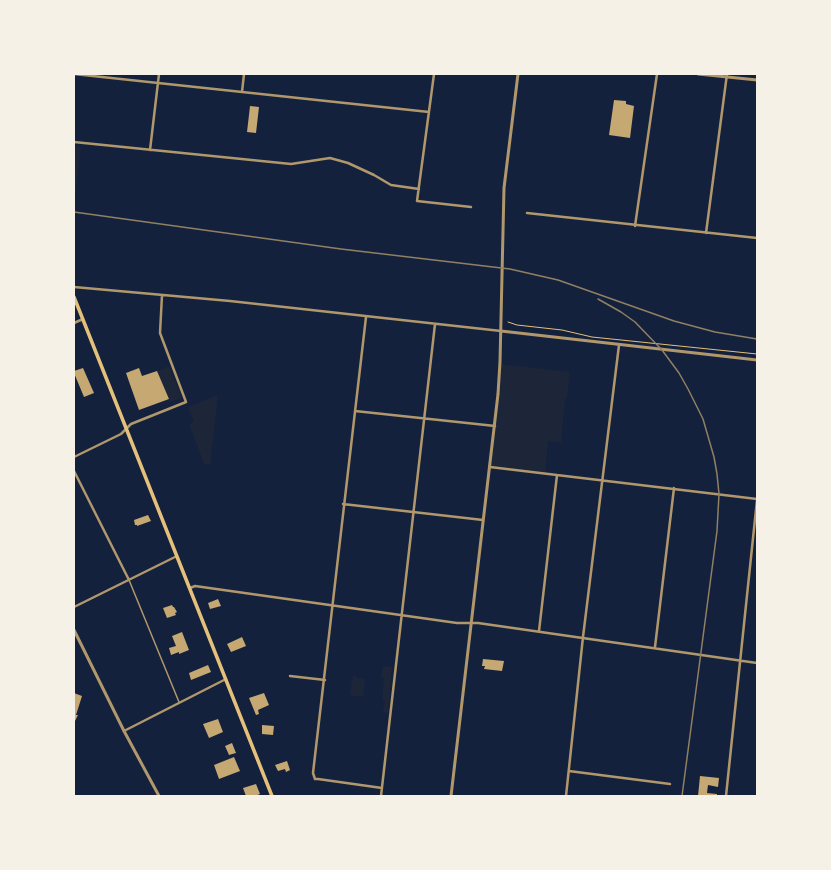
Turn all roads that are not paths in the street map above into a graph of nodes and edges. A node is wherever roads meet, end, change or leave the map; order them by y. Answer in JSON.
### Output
{"nodes":[{"id":1,"x":74,"y":74,"type":"edge"},
{"id":2,"x":159,"y":74,"type":"edge"},
{"id":3,"x":244,"y":74,"type":"edge"},
{"id":4,"x":434,"y":74,"type":"edge"},
{"id":5,"x":518,"y":74,"type":"edge"},
{"id":6,"x":657,"y":74,"type":"edge"},
{"id":7,"x":698,"y":74,"type":"edge"},
{"id":8,"x":726,"y":76,"type":"edge"},
{"id":9,"x":757,"y":80,"type":"edge"},
{"id":10,"x":158,"y":83,"type":"junction"},
{"id":11,"x":242,"y":92,"type":"junction"},
{"id":12,"x":429,"y":112,"type":"junction"},
{"id":13,"x":74,"y":142,"type":"edge"},
{"id":14,"x":150,"y":150,"type":"junction"},
{"id":15,"x":419,"y":189,"type":"junction"},
{"id":16,"x":471,"y":207,"type":"dead end"},
{"id":17,"x":527,"y":213,"type":"dead end"},
{"id":18,"x":635,"y":226,"type":"junction"},
{"id":19,"x":706,"y":233,"type":"junction"},
{"id":20,"x":757,"y":238,"type":"edge"},
{"id":21,"x":74,"y":287,"type":"edge"},
{"id":22,"x":162,"y":295,"type":"junction"},
{"id":23,"x":74,"y":297,"type":"edge"},
{"id":24,"x":366,"y":317,"type":"junction"},
{"id":25,"x":82,"y":319,"type":"junction"},
{"id":26,"x":74,"y":323,"type":"edge"},
{"id":27,"x":435,"y":324,"type":"junction"},
{"id":28,"x":501,"y":331,"type":"junction"},
{"id":29,"x":619,"y":345,"type":"junction"},
{"id":30,"x":757,"y":360,"type":"edge"},
{"id":31,"x":355,"y":411,"type":"junction"},
{"id":32,"x":425,"y":418,"type":"junction"},
{"id":33,"x":494,"y":426,"type":"junction"},
{"id":34,"x":126,"y":429,"type":"junction"},
{"id":35,"x":74,"y":458,"type":"edge"},
{"id":36,"x":490,"y":468,"type":"junction"},
{"id":37,"x":74,"y":471,"type":"edge"},
{"id":38,"x":557,"y":475,"type":"junction"},
{"id":39,"x":601,"y":480,"type":"junction"},
{"id":40,"x":674,"y":488,"type":"junction"},
{"id":41,"x":757,"y":499,"type":"edge"},
{"id":42,"x":343,"y":504,"type":"junction"},
{"id":43,"x":414,"y":512,"type":"junction"},
{"id":44,"x":483,"y":520,"type":"junction"},
{"id":45,"x":177,"y":556,"type":"junction"},
{"id":46,"x":129,"y":580,"type":"junction"},
{"id":47,"x":189,"y":588,"type":"junction"},
{"id":48,"x":333,"y":605,"type":"junction"},
{"id":49,"x":74,"y":607,"type":"edge"},
{"id":50,"x":402,"y":615,"type":"junction"},
{"id":51,"x":472,"y":623,"type":"junction"},
{"id":52,"x":74,"y":630,"type":"edge"},
{"id":53,"x":539,"y":631,"type":"junction"},
{"id":54,"x":583,"y":637,"type":"junction"},
{"id":55,"x":655,"y":647,"type":"junction"},
{"id":56,"x":741,"y":660,"type":"junction"},
{"id":57,"x":757,"y":663,"type":"edge"},
{"id":58,"x":290,"y":676,"type":"dead end"},
{"id":59,"x":226,"y":679,"type":"junction"},
{"id":60,"x":324,"y":680,"type":"junction"},
{"id":61,"x":179,"y":702,"type":"junction"},
{"id":62,"x":124,"y":731,"type":"junction"},
{"id":63,"x":569,"y":771,"type":"junction"},
{"id":64,"x":670,"y":784,"type":"dead end"},
{"id":65,"x":382,"y":788,"type":"junction"},
{"id":66,"x":159,"y":796,"type":"edge"},
{"id":67,"x":272,"y":796,"type":"edge"},
{"id":68,"x":381,"y":796,"type":"edge"},
{"id":69,"x":451,"y":796,"type":"edge"},
{"id":70,"x":566,"y":796,"type":"edge"},
{"id":71,"x":726,"y":796,"type":"edge"}],
"edges":[{"from":1,"to":10,"type":"street"},
{"from":2,"to":10,"type":"street"},
{"from":3,"to":11,"type":"street"},
{"from":4,"to":12,"type":"street"},
{"from":5,"to":28,"type":"street"},
{"from":6,"to":18,"type":"street"},
{"from":7,"to":8,"type":"street"},
{"from":8,"to":9,"type":"street"},
{"from":8,"to":19,"type":"street"},
{"from":10,"to":11,"type":"street"},
{"from":10,"to":14,"type":"street"},
{"from":11,"to":12,"type":"street"},
{"from":12,"to":15,"type":"street"},
{"from":13,"to":14,"type":"street"},
{"from":14,"to":15,"type":"street"},
{"from":15,"to":16,"type":"street"},
{"from":17,"to":18,"type":"street"},
{"from":18,"to":19,"type":"street"},
{"from":19,"to":20,"type":"street"},
{"from":21,"to":22,"type":"street"},
{"from":22,"to":24,"type":"street"},
{"from":22,"to":34,"type":"street"},
{"from":23,"to":25,"type":"main road"},
{"from":24,"to":27,"type":"street"},
{"from":24,"to":31,"type":"street"},
{"from":25,"to":26,"type":"street"},
{"from":25,"to":34,"type":"main road"},
{"from":27,"to":28,"type":"street"},
{"from":27,"to":32,"type":"street"},
{"from":28,"to":29,"type":"street"},
{"from":28,"to":33,"type":"street"},
{"from":29,"to":30,"type":"street"},
{"from":29,"to":39,"type":"street"},
{"from":31,"to":32,"type":"street"},
{"from":31,"to":42,"type":"street"},
{"from":32,"to":33,"type":"street"},
{"from":32,"to":43,"type":"street"},
{"from":33,"to":36,"type":"street"},
{"from":34,"to":35,"type":"street"},
{"from":34,"to":45,"type":"main road"},
{"from":36,"to":38,"type":"street"},
{"from":36,"to":44,"type":"street"},
{"from":37,"to":46,"type":"street"},
{"from":38,"to":39,"type":"street"},
{"from":38,"to":53,"type":"street"},
{"from":39,"to":40,"type":"street"},
{"from":39,"to":54,"type":"street"},
{"from":40,"to":41,"type":"street"},
{"from":40,"to":55,"type":"street"},
{"from":41,"to":56,"type":"street"},
{"from":42,"to":43,"type":"street"},
{"from":42,"to":48,"type":"street"},
{"from":43,"to":44,"type":"street"},
{"from":43,"to":50,"type":"street"},
{"from":44,"to":51,"type":"street"},
{"from":45,"to":46,"type":"street"},
{"from":45,"to":47,"type":"main road"},
{"from":46,"to":49,"type":"street"},
{"from":46,"to":61,"type":"lane"},
{"from":47,"to":48,"type":"street"},
{"from":47,"to":59,"type":"main road"},
{"from":48,"to":50,"type":"street"},
{"from":48,"to":60,"type":"street"},
{"from":50,"to":51,"type":"street"},
{"from":50,"to":65,"type":"street"},
{"from":51,"to":53,"type":"street"},
{"from":51,"to":69,"type":"street"},
{"from":52,"to":62,"type":"street"},
{"from":53,"to":54,"type":"street"},
{"from":54,"to":55,"type":"street"},
{"from":54,"to":63,"type":"street"},
{"from":55,"to":56,"type":"street"},
{"from":56,"to":57,"type":"street"},
{"from":56,"to":71,"type":"street"},
{"from":58,"to":60,"type":"street"},
{"from":59,"to":61,"type":"street"},
{"from":59,"to":67,"type":"main road"},
{"from":60,"to":65,"type":"street"},
{"from":61,"to":62,"type":"street"},
{"from":62,"to":66,"type":"street"},
{"from":63,"to":64,"type":"street"},
{"from":63,"to":70,"type":"street"},
{"from":65,"to":68,"type":"street"}]}
